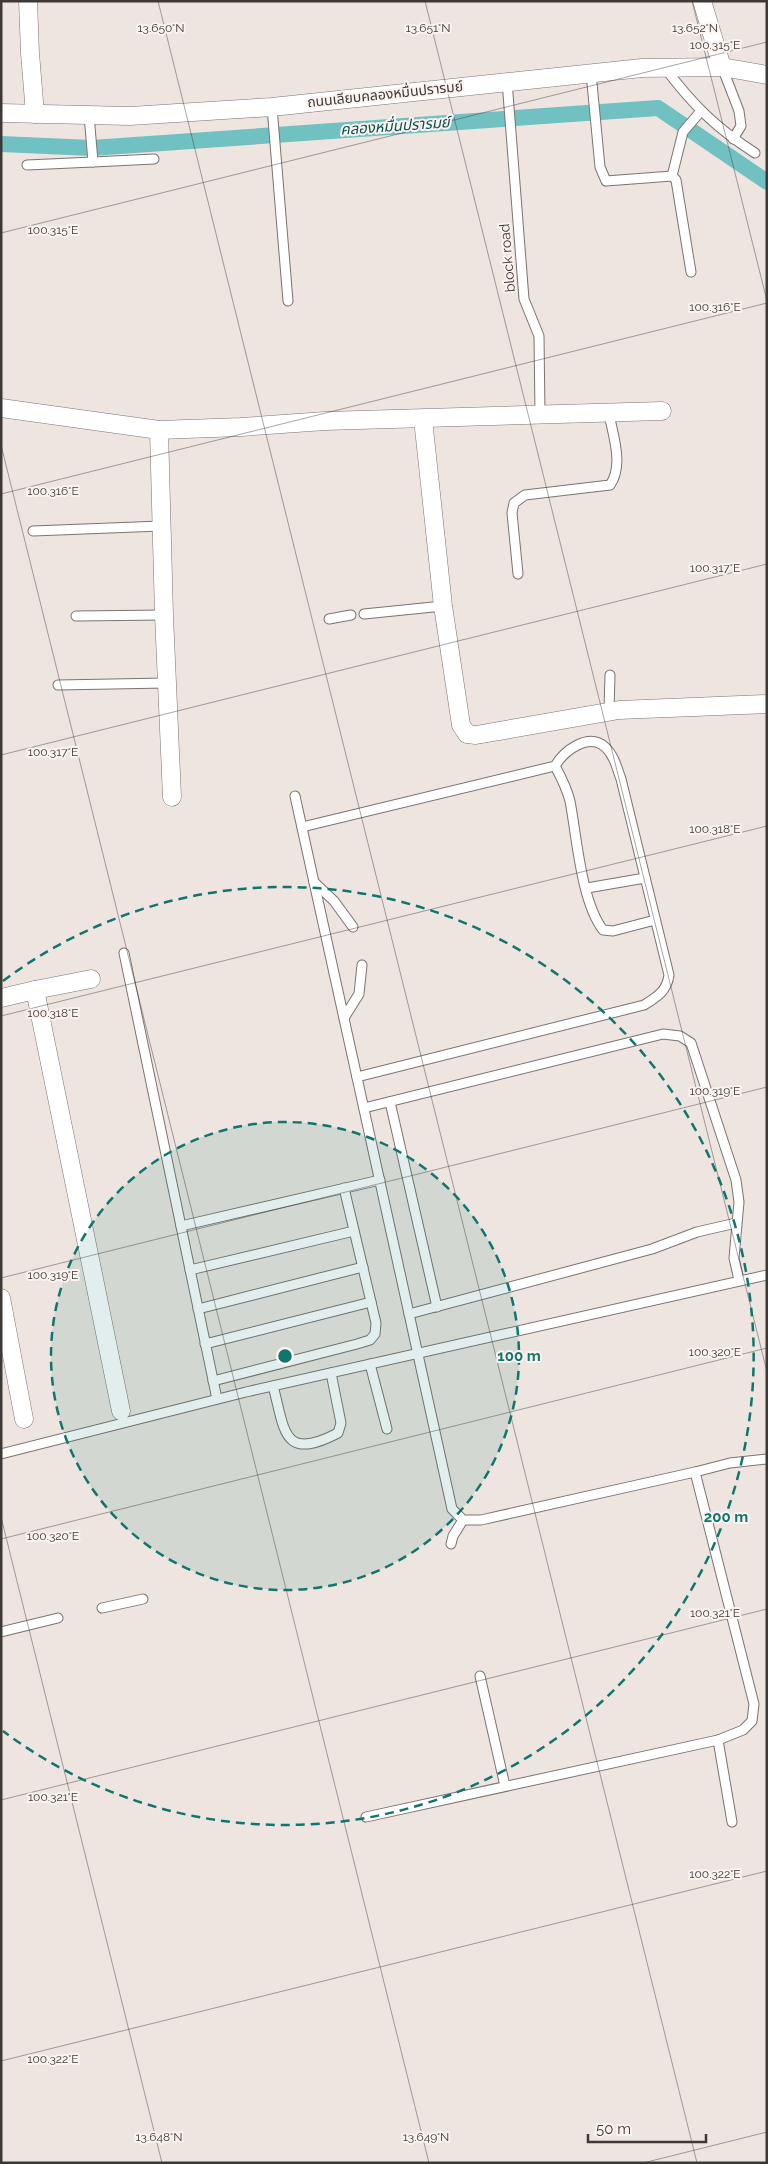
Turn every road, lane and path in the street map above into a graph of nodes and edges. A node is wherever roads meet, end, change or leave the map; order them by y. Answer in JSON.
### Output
{"nodes":[{"id":1,"x":28,"y":1,"type":"edge"},
{"id":2,"x":702,"y":1,"type":"edge"},
{"id":3,"x":665,"y":67,"type":"junction"},
{"id":4,"x":722,"y":68,"type":"junction"},
{"id":5,"x":590,"y":73,"type":"junction"},
{"id":6,"x":767,"y":75,"type":"edge"},
{"id":7,"x":508,"y":87,"type":"junction"},
{"id":8,"x":272,"y":107,"type":"junction"},
{"id":9,"x":701,"y":111,"type":"junction"},
{"id":10,"x":1,"y":113,"type":"edge"},
{"id":11,"x":35,"y":114,"type":"junction"},
{"id":12,"x":90,"y":122,"type":"junction"},
{"id":13,"x":734,"y":139,"type":"junction"},
{"id":14,"x":755,"y":153,"type":"dead end"},
{"id":15,"x":154,"y":159,"type":"dead end"},
{"id":16,"x":93,"y":162,"type":"junction"},
{"id":17,"x":27,"y":165,"type":"dead end"},
{"id":18,"x":672,"y":176,"type":"junction"},
{"id":19,"x":690,"y":272,"type":"dead end"},
{"id":20,"x":288,"y":301,"type":"dead end"},
{"id":21,"x":1,"y":408,"type":"edge"},
{"id":22,"x":662,"y":410,"type":"dead end"},
{"id":23,"x":609,"y":414,"type":"junction"},
{"id":24,"x":540,"y":415,"type":"junction"},
{"id":25,"x":423,"y":419,"type":"junction"},
{"id":26,"x":159,"y":430,"type":"junction"},
{"id":27,"x":161,"y":526,"type":"junction"},
{"id":28,"x":33,"y":531,"type":"dead end"},
{"id":29,"x":518,"y":574,"type":"dead end"},
{"id":30,"x":443,"y":606,"type":"junction"},
{"id":31,"x":364,"y":614,"type":"dead end"},
{"id":32,"x":164,"y":615,"type":"junction"},
{"id":33,"x":351,"y":615,"type":"dead end"},
{"id":34,"x":76,"y":616,"type":"dead end"},
{"id":35,"x":328,"y":619,"type":"dead end"},
{"id":36,"x":610,"y":675,"type":"dead end"},
{"id":37,"x":166,"y":683,"type":"junction"},
{"id":38,"x":58,"y":685,"type":"dead end"},
{"id":39,"x":767,"y":704,"type":"edge"},
{"id":40,"x":610,"y":711,"type":"junction"},
{"id":41,"x":555,"y":766,"type":"junction"},
{"id":42,"x":295,"y":796,"type":"dead end"},
{"id":43,"x":172,"y":797,"type":"dead end"},
{"id":44,"x":302,"y":826,"type":"junction"},
{"id":45,"x":645,"y":878,"type":"junction"},
{"id":46,"x":314,"y":882,"type":"junction"},
{"id":47,"x":587,"y":888,"type":"junction"},
{"id":48,"x":655,"y":920,"type":"junction"},
{"id":49,"x":354,"y":927,"type":"dead end"},
{"id":50,"x":124,"y":953,"type":"dead end"},
{"id":51,"x":362,"y":965,"type":"dead end"},
{"id":52,"x":91,"y":979,"type":"dead end"},
{"id":53,"x":35,"y":990,"type":"junction"},
{"id":54,"x":1,"y":998,"type":"edge"},
{"id":55,"x":344,"y":1018,"type":"junction"},
{"id":56,"x":357,"y":1077,"type":"junction"},
{"id":57,"x":390,"y":1102,"type":"junction"},
{"id":58,"x":364,"y":1108,"type":"junction"},
{"id":59,"x":380,"y":1180,"type":"junction"},
{"id":60,"x":344,"y":1188,"type":"junction"},
{"id":61,"x":736,"y":1223,"type":"junction"},
{"id":62,"x":181,"y":1226,"type":"junction"},
{"id":63,"x":354,"y":1231,"type":"junction"},
{"id":64,"x":363,"y":1268,"type":"junction"},
{"id":65,"x":190,"y":1270,"type":"junction"},
{"id":66,"x":767,"y":1275,"type":"edge"},
{"id":67,"x":739,"y":1280,"type":"junction"},
{"id":68,"x":1,"y":1298,"type":"edge"},
{"id":69,"x":371,"y":1302,"type":"junction"},
{"id":70,"x":437,"y":1306,"type":"junction"},
{"id":71,"x":198,"y":1308,"type":"junction"},
{"id":72,"x":409,"y":1314,"type":"junction"},
{"id":73,"x":205,"y":1344,"type":"junction"},
{"id":74,"x":418,"y":1354,"type":"junction"},
{"id":75,"x":370,"y":1364,"type":"junction"},
{"id":76,"x":332,"y":1373,"type":"junction"},
{"id":77,"x":213,"y":1381,"type":"junction"},
{"id":78,"x":273,"y":1386,"type":"junction"},
{"id":79,"x":217,"y":1400,"type":"junction"},
{"id":80,"x":121,"y":1411,"type":"dead end"},
{"id":81,"x":24,"y":1419,"type":"dead end"},
{"id":82,"x":387,"y":1429,"type":"dead end"},
{"id":83,"x":1,"y":1454,"type":"edge"},
{"id":84,"x":767,"y":1460,"type":"edge"},
{"id":85,"x":695,"y":1472,"type":"junction"},
{"id":86,"x":463,"y":1520,"type":"junction"},
{"id":87,"x":451,"y":1544,"type":"dead end"},
{"id":88,"x":143,"y":1599,"type":"dead end"},
{"id":89,"x":102,"y":1608,"type":"dead end"},
{"id":90,"x":58,"y":1618,"type":"dead end"},
{"id":91,"x":1,"y":1632,"type":"edge"},
{"id":92,"x":480,"y":1676,"type":"dead end"},
{"id":93,"x":718,"y":1740,"type":"junction"},
{"id":94,"x":505,"y":1786,"type":"junction"},
{"id":95,"x":366,"y":1817,"type":"dead end"},
{"id":96,"x":732,"y":1822,"type":"dead end"}],
"edges":[{"from":1,"to":11,"type":"street"},
{"from":2,"to":4,"type":"street"},
{"from":3,"to":4,"type":"street","name":"ถนนเลียบคลองหมื่นปรารมย์"},
{"from":3,"to":5,"type":"street","name":"ถนนเลียบคลองหมื่นปรารมย์"},
{"from":3,"to":9,"type":"lane"},
{"from":4,"to":6,"type":"street","name":"ถนนเลียบคลองหมื่นปรารมย์"},
{"from":4,"to":13,"type":"lane"},
{"from":5,"to":7,"type":"street","name":"ถนนเลียบคลองหมื่นปรารมย์"},
{"from":5,"to":18,"type":"lane"},
{"from":7,"to":8,"type":"street","name":"ถนนเลียบคลองหมื่นปรารมย์"},
{"from":7,"to":24,"type":"lane","name":"block road"},
{"from":8,"to":12,"type":"street","name":"ถนนเลียบคลองหมื่นปรารมย์"},
{"from":8,"to":20,"type":"lane"},
{"from":9,"to":13,"type":"lane"},
{"from":9,"to":18,"type":"lane"},
{"from":10,"to":11,"type":"street","name":"ถนนเลียบคลองหมื่นปรารมย์"},
{"from":11,"to":12,"type":"street","name":"ถนนเลียบคลองหมื่นปรารมย์"},
{"from":12,"to":16,"type":"lane"},
{"from":13,"to":14,"type":"lane"},
{"from":15,"to":16,"type":"lane"},
{"from":16,"to":17,"type":"lane"},
{"from":18,"to":19,"type":"lane"},
{"from":21,"to":26,"type":"street"},
{"from":22,"to":23,"type":"street"},
{"from":23,"to":24,"type":"street"},
{"from":23,"to":29,"type":"lane"},
{"from":24,"to":25,"type":"street"},
{"from":25,"to":26,"type":"street"},
{"from":25,"to":30,"type":"street"},
{"from":26,"to":27,"type":"street"},
{"from":27,"to":28,"type":"lane"},
{"from":27,"to":32,"type":"street"},
{"from":30,"to":31,"type":"lane"},
{"from":30,"to":40,"type":"street"},
{"from":32,"to":34,"type":"lane"},
{"from":32,"to":37,"type":"street"},
{"from":33,"to":35,"type":"lane"},
{"from":36,"to":40,"type":"lane"},
{"from":37,"to":38,"type":"lane"},
{"from":37,"to":43,"type":"street"},
{"from":39,"to":40,"type":"street"},
{"from":41,"to":44,"type":"lane"},
{"from":41,"to":45,"type":"lane"},
{"from":41,"to":47,"type":"lane"},
{"from":42,"to":44,"type":"lane"},
{"from":44,"to":46,"type":"lane"},
{"from":45,"to":47,"type":"lane"},
{"from":45,"to":48,"type":"lane"},
{"from":46,"to":49,"type":"lane"},
{"from":46,"to":55,"type":"lane"},
{"from":47,"to":48,"type":"lane"},
{"from":48,"to":56,"type":"lane"},
{"from":50,"to":62,"type":"lane"},
{"from":51,"to":55,"type":"lane"},
{"from":52,"to":53,"type":"street"},
{"from":53,"to":54,"type":"street"},
{"from":53,"to":80,"type":"street"},
{"from":55,"to":56,"type":"lane"},
{"from":56,"to":58,"type":"lane"},
{"from":57,"to":58,"type":"lane"},
{"from":57,"to":61,"type":"lane"},
{"from":57,"to":70,"type":"lane"},
{"from":58,"to":59,"type":"lane"},
{"from":59,"to":60,"type":"lane"},
{"from":59,"to":72,"type":"lane"},
{"from":60,"to":62,"type":"lane"},
{"from":60,"to":63,"type":"lane"},
{"from":61,"to":67,"type":"lane"},
{"from":61,"to":70,"type":"lane"},
{"from":62,"to":65,"type":"lane"},
{"from":63,"to":64,"type":"lane"},
{"from":63,"to":65,"type":"lane"},
{"from":64,"to":69,"type":"lane"},
{"from":64,"to":71,"type":"lane"},
{"from":65,"to":71,"type":"lane"},
{"from":66,"to":67,"type":"lane"},
{"from":67,"to":74,"type":"lane"},
{"from":68,"to":81,"type":"street"},
{"from":69,"to":73,"type":"lane"},
{"from":69,"to":77,"type":"lane"},
{"from":70,"to":72,"type":"lane"},
{"from":71,"to":73,"type":"lane"},
{"from":72,"to":74,"type":"lane"},
{"from":73,"to":77,"type":"lane"},
{"from":74,"to":75,"type":"lane"},
{"from":74,"to":86,"type":"lane"},
{"from":75,"to":76,"type":"lane"},
{"from":75,"to":82,"type":"lane"},
{"from":76,"to":78,"type":"lane"},
{"from":76,"to":78,"type":"lane"},
{"from":77,"to":79,"type":"lane"},
{"from":78,"to":79,"type":"lane"},
{"from":79,"to":83,"type":"lane"},
{"from":84,"to":85,"type":"lane"},
{"from":85,"to":86,"type":"lane"},
{"from":85,"to":93,"type":"lane"},
{"from":86,"to":87,"type":"lane"},
{"from":88,"to":89,"type":"lane"},
{"from":90,"to":91,"type":"lane"},
{"from":92,"to":94,"type":"lane"},
{"from":93,"to":94,"type":"lane"},
{"from":93,"to":96,"type":"lane"},
{"from":94,"to":95,"type":"lane"}]}
